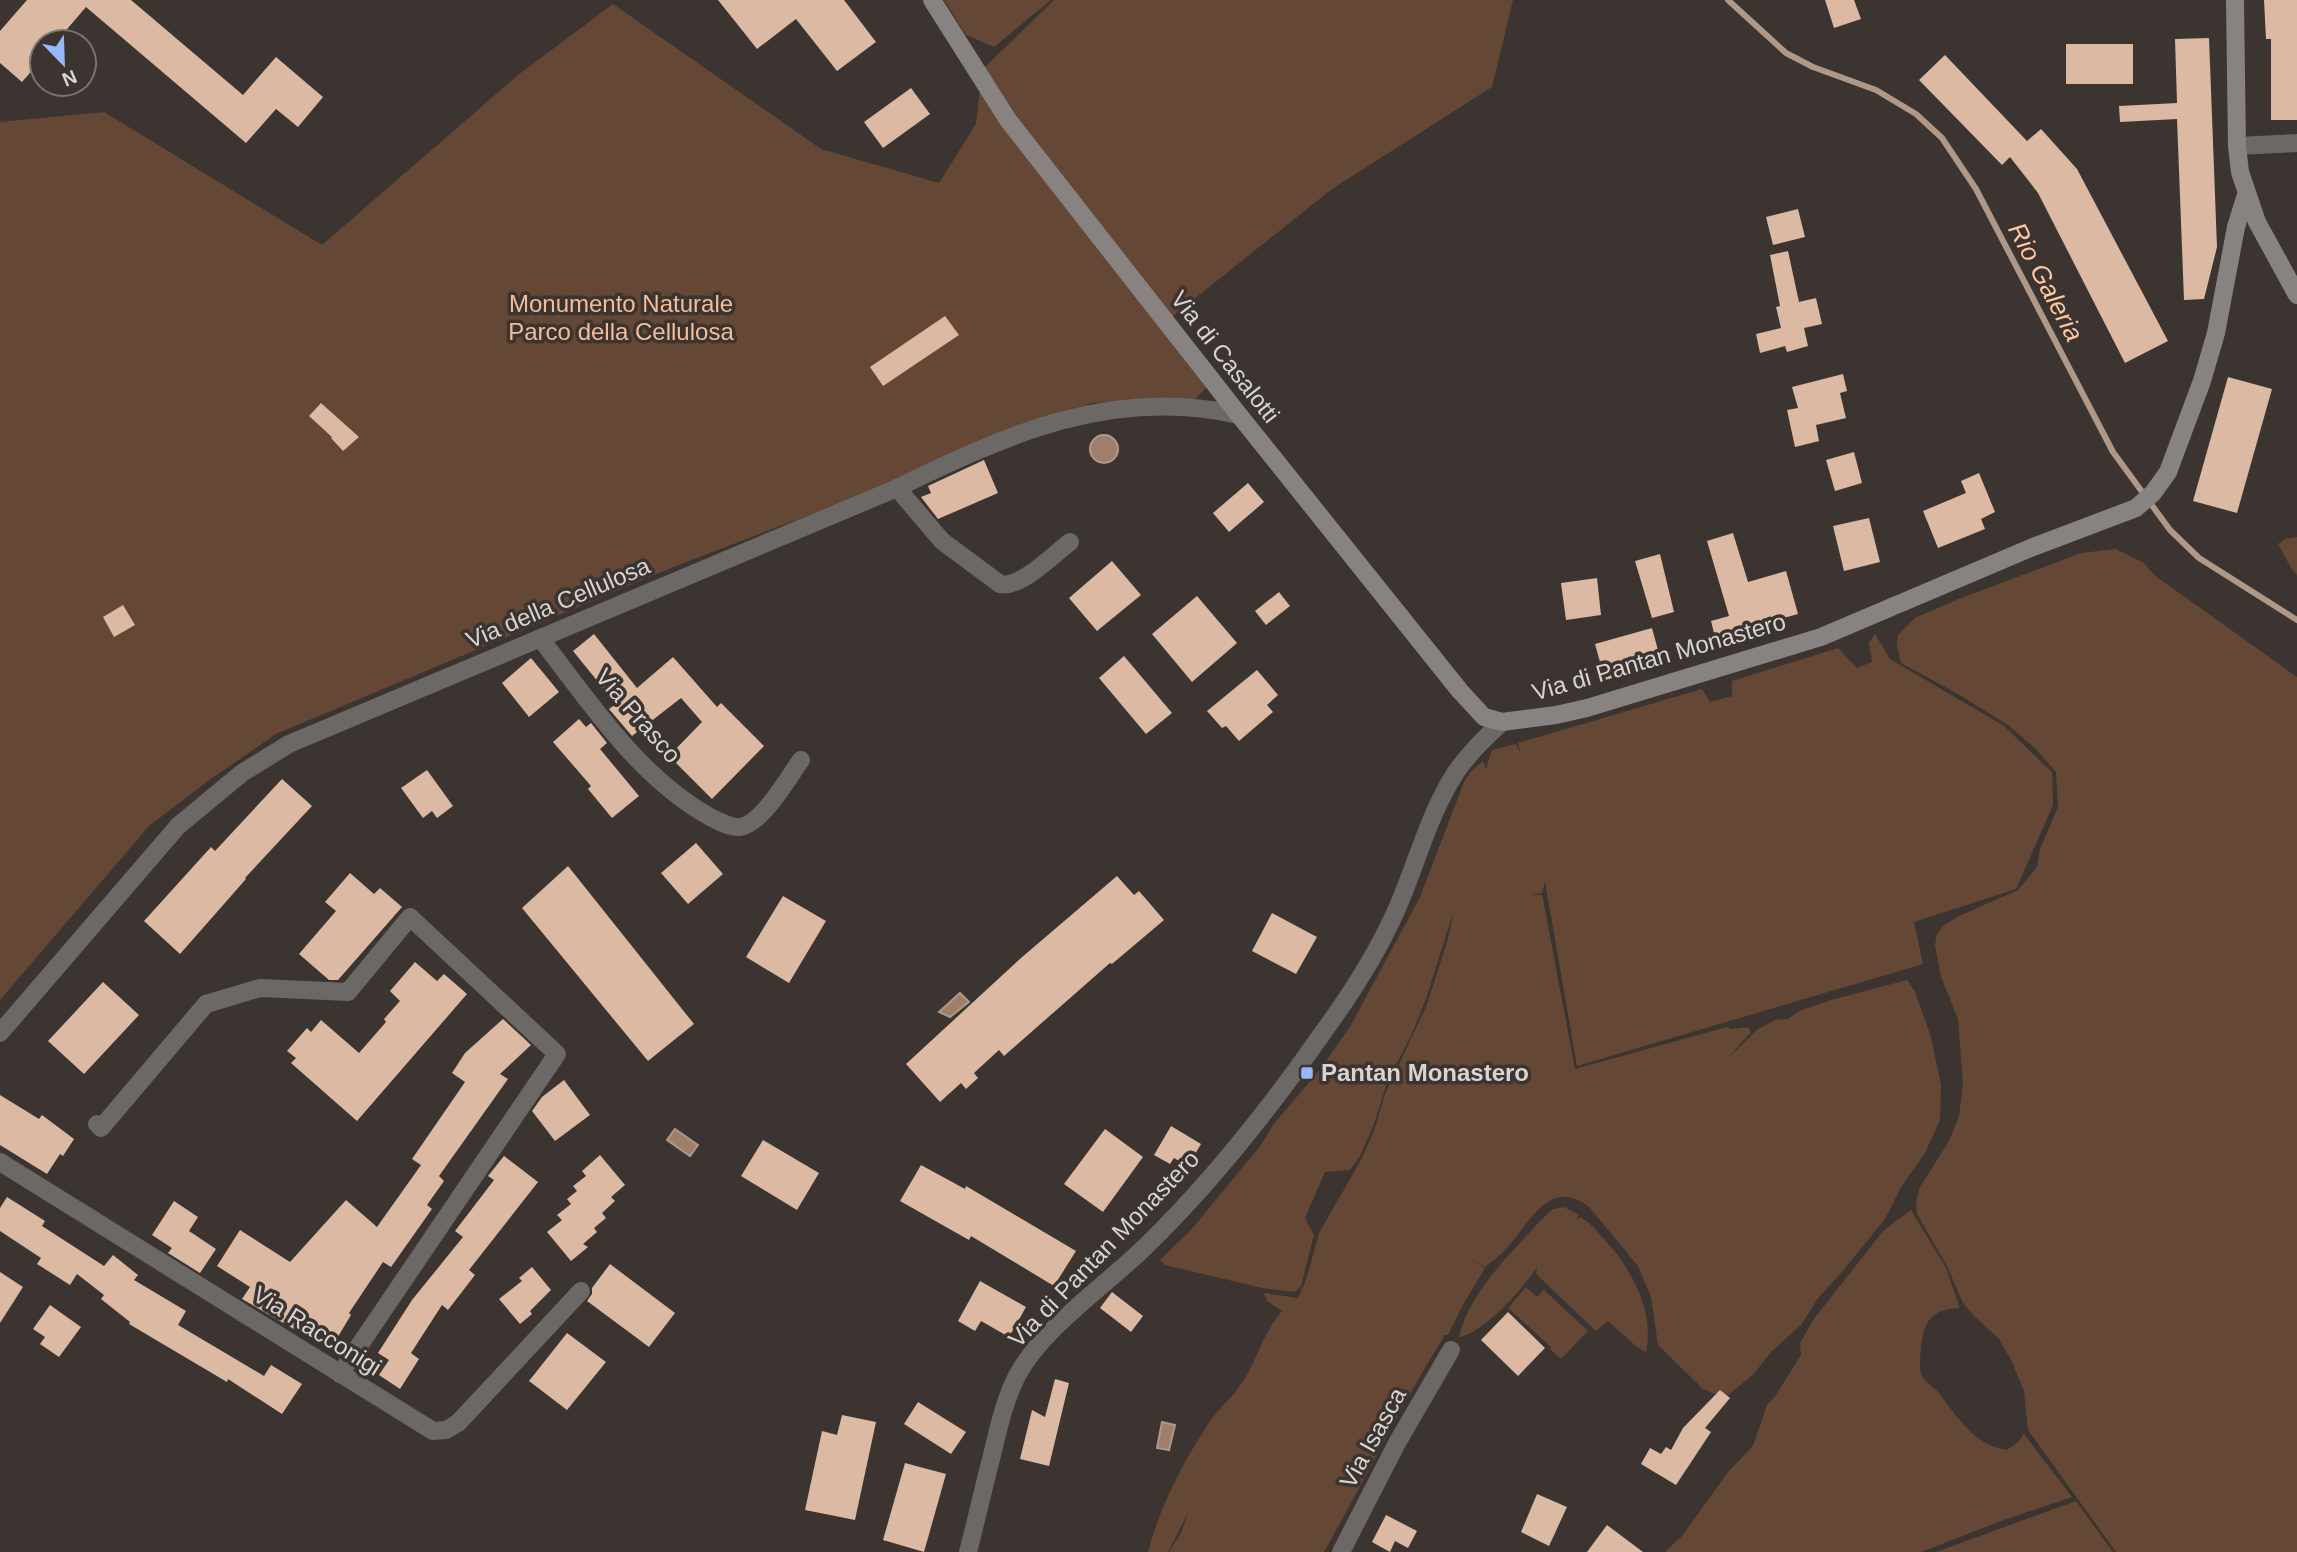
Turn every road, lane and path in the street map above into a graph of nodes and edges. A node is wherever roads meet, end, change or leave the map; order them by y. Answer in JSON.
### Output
{"nodes":[{"id":1,"x":932,"y":0,"type":"edge"},
{"id":2,"x":2235,"y":0,"type":"edge"},
{"id":3,"x":2297,"y":143,"type":"edge"},
{"id":4,"x":2237,"y":146,"type":"junction"},
{"id":5,"x":2246,"y":195,"type":"junction"},
{"id":6,"x":2297,"y":295,"type":"edge"},
{"id":7,"x":1239,"y":415,"type":"junction"},
{"id":8,"x":897,"y":488,"type":"junction"},
{"id":9,"x":1070,"y":542,"type":"dead end"},
{"id":10,"x":540,"y":638,"type":"junction"},
{"id":11,"x":1502,"y":722,"type":"junction"},
{"id":12,"x":801,"y":760,"type":"dead end"},
{"id":13,"x":0,"y":1034,"type":"edge"},
{"id":14,"x":97,"y":1124,"type":"dead end"},
{"id":15,"x":0,"y":1162,"type":"edge"},
{"id":16,"x":581,"y":1291,"type":"dead end"},
{"id":17,"x":1451,"y":1350,"type":"dead end"},
{"id":18,"x":340,"y":1374,"type":"junction"},
{"id":19,"x":968,"y":1552,"type":"edge"},
{"id":20,"x":1341,"y":1552,"type":"edge"}],
"edges":[{"from":1,"to":7,"type":"street","name":"Via di Casalotti"},
{"from":2,"to":4,"type":"street"},
{"from":3,"to":4,"type":"street"},
{"from":4,"to":5,"type":"street"},
{"from":5,"to":6,"type":"street"},
{"from":5,"to":11,"type":"street","name":"Via di Pantan Monastero"},
{"from":7,"to":8,"type":"street","name":"Via della Cellulosa"},
{"from":7,"to":11,"type":"street","name":"Via di Casalotti"},
{"from":8,"to":9,"type":"street"},
{"from":8,"to":10,"type":"street","name":"Via della Cellulosa"},
{"from":10,"to":12,"type":"street","name":"Via Prasco"},
{"from":10,"to":13,"type":"street","name":"Via della Cellulosa"},
{"from":11,"to":19,"type":"street","name":"Via di Pantan Monastero"},
{"from":14,"to":18,"type":"street"},
{"from":15,"to":18,"type":"street","name":"Via Racconigi"},
{"from":16,"to":18,"type":"street","name":"Via Racconigi"},
{"from":17,"to":20,"type":"street","name":"Via Isasca"}]}
